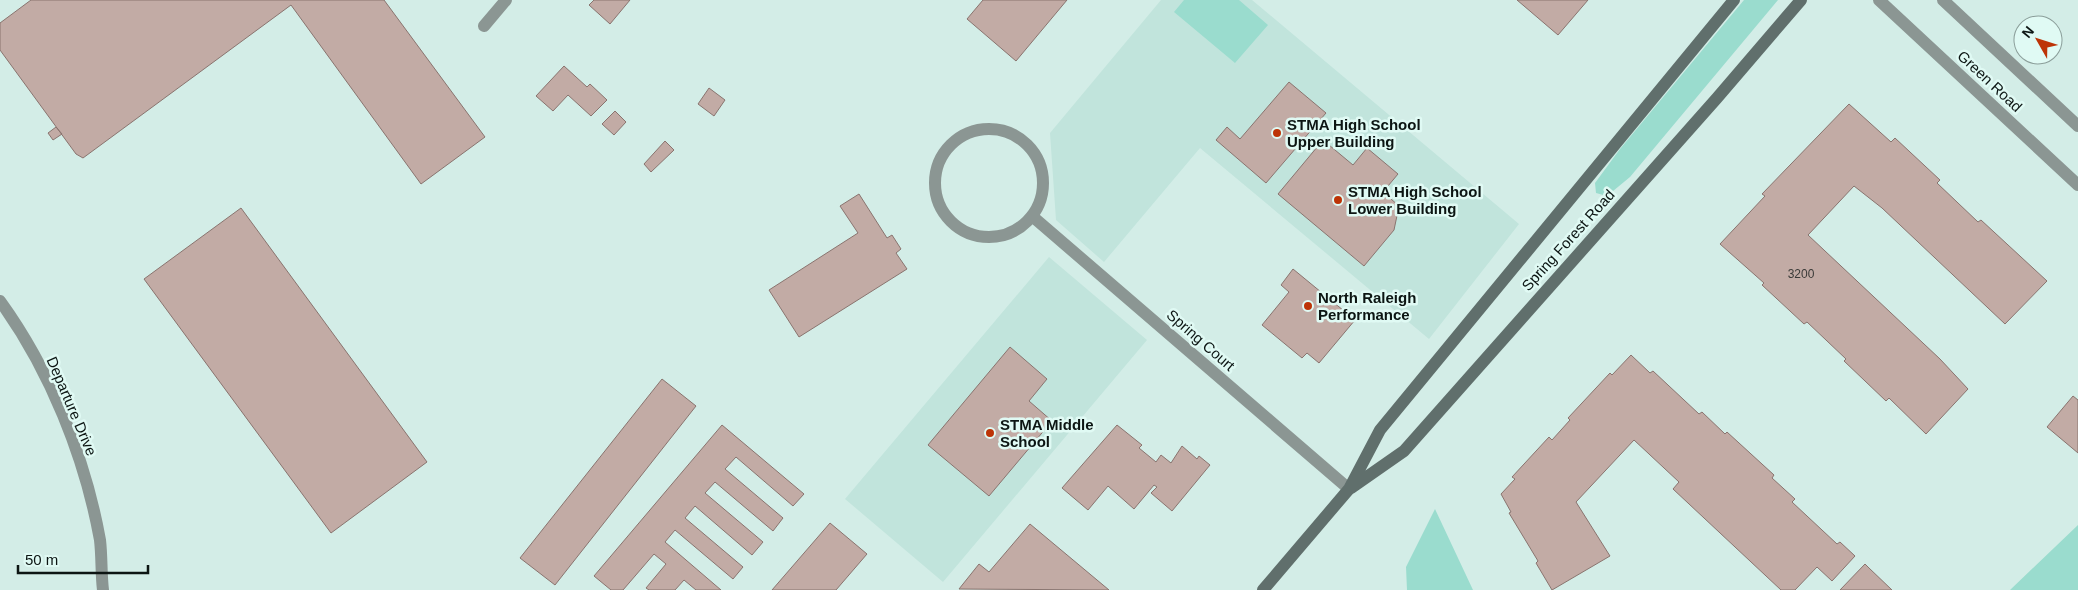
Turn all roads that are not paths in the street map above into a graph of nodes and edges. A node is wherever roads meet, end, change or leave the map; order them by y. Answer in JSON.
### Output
{"nodes":[{"id":1,"x":506,"y":0,"type":"edge"},
{"id":2,"x":1734,"y":0,"type":"edge"},
{"id":3,"x":1800,"y":0,"type":"edge"},
{"id":4,"x":1879,"y":0,"type":"edge"},
{"id":5,"x":1943,"y":0,"type":"edge"},
{"id":6,"x":484,"y":26,"type":"dead end"},
{"id":7,"x":2078,"y":126,"type":"edge"},
{"id":8,"x":2078,"y":186,"type":"edge"},
{"id":9,"x":1032,"y":216,"type":"junction"},
{"id":10,"x":0,"y":302,"type":"edge"},
{"id":11,"x":1349,"y":489,"type":"junction"},
{"id":12,"x":103,"y":590,"type":"edge"},
{"id":13,"x":1263,"y":590,"type":"edge"}],
"edges":[{"from":1,"to":6,"type":"street"},
{"from":2,"to":11,"type":"main road","name":"Spring Forest Road"},
{"from":3,"to":11,"type":"main road","name":"Spring Forest Road"},
{"from":4,"to":8,"type":"street","name":"Green Road"},
{"from":5,"to":7,"type":"street","name":"Green Road"},
{"from":9,"to":9,"type":"street"},
{"from":9,"to":11,"type":"street","name":"Spring Court"},
{"from":10,"to":12,"type":"street","name":"Departure Drive"},
{"from":11,"to":13,"type":"main road","name":"Spring Forest Road"}]}
